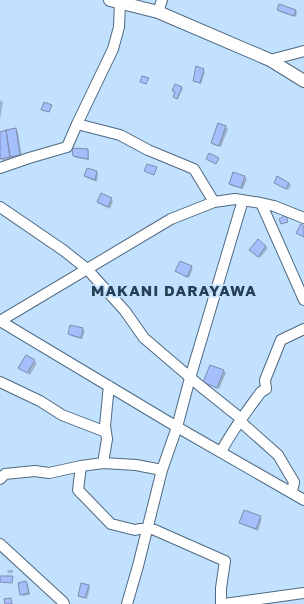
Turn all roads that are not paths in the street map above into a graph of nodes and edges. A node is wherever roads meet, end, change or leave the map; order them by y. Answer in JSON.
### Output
{"nodes":[{"id":1,"x":162,"y":0,"type":"edge"},
{"id":2,"x":115,"y":1,"type":"edge"},
{"id":3,"x":158,"y":12,"type":"junction"},
{"id":4,"x":304,"y":50,"type":"edge"},
{"id":5,"x":270,"y":60,"type":"junction"},
{"id":6,"x":304,"y":81,"type":"edge"},
{"id":7,"x":77,"y":124,"type":"junction"},
{"id":8,"x":0,"y":168,"type":"edge"},
{"id":9,"x":243,"y":200,"type":"junction"},
{"id":10,"x":214,"y":202,"type":"junction"},
{"id":11,"x":261,"y":204,"type":"junction"},
{"id":12,"x":0,"y":207,"type":"edge"},
{"id":13,"x":304,"y":218,"type":"edge"},
{"id":14,"x":87,"y":269,"type":"junction"},
{"id":15,"x":304,"y":300,"type":"edge"},
{"id":16,"x":0,"y":321,"type":"edge"},
{"id":17,"x":304,"y":329,"type":"edge"},
{"id":18,"x":190,"y":378,"type":"junction"},
{"id":19,"x":0,"y":382,"type":"edge"},
{"id":20,"x":110,"y":386,"type":"junction"},
{"id":21,"x":241,"y":420,"type":"junction"},
{"id":22,"x":177,"y":427,"type":"junction"},
{"id":23,"x":106,"y":432,"type":"junction"},
{"id":24,"x":222,"y":452,"type":"junction"},
{"id":25,"x":103,"y":463,"type":"junction"},
{"id":26,"x":81,"y":466,"type":"junction"},
{"id":27,"x":162,"y":470,"type":"junction"},
{"id":28,"x":0,"y":479,"type":"edge"},
{"id":29,"x":292,"y":492,"type":"junction"},
{"id":30,"x":304,"y":500,"type":"edge"},
{"id":31,"x":148,"y":527,"type":"junction"},
{"id":32,"x":0,"y":544,"type":"edge"},
{"id":33,"x":304,"y":593,"type":"edge"},
{"id":34,"x":64,"y":604,"type":"edge"},
{"id":35,"x":128,"y":604,"type":"edge"},
{"id":36,"x":221,"y":604,"type":"edge"},
{"id":37,"x":224,"y":604,"type":"edge"}],
"edges":[{"from":1,"to":3,"type":"street"},
{"from":2,"to":3,"type":"main road"},
{"from":2,"to":7,"type":"street"},
{"from":3,"to":5,"type":"main road"},
{"from":4,"to":5,"type":"street"},
{"from":5,"to":6,"type":"main road"},
{"from":7,"to":8,"type":"street"},
{"from":7,"to":10,"type":"street"},
{"from":9,"to":10,"type":"street"},
{"from":9,"to":11,"type":"street"},
{"from":9,"to":18,"type":"street"},
{"from":10,"to":14,"type":"street"},
{"from":11,"to":13,"type":"street"},
{"from":11,"to":15,"type":"street"},
{"from":12,"to":14,"type":"street"},
{"from":14,"to":16,"type":"street"},
{"from":14,"to":18,"type":"street"},
{"from":16,"to":20,"type":"street"},
{"from":17,"to":21,"type":"street"},
{"from":18,"to":21,"type":"street"},
{"from":18,"to":22,"type":"street"},
{"from":19,"to":23,"type":"street"},
{"from":20,"to":22,"type":"street"},
{"from":20,"to":23,"type":"street"},
{"from":21,"to":24,"type":"street"},
{"from":21,"to":29,"type":"street"},
{"from":22,"to":24,"type":"street"},
{"from":22,"to":27,"type":"street"},
{"from":23,"to":25,"type":"street"},
{"from":24,"to":29,"type":"street"},
{"from":25,"to":26,"type":"street"},
{"from":25,"to":27,"type":"street"},
{"from":26,"to":28,"type":"street"},
{"from":26,"to":31,"type":"street"},
{"from":27,"to":31,"type":"street"},
{"from":29,"to":30,"type":"street"},
{"from":31,"to":35,"type":"street"},
{"from":31,"to":36,"type":"street"},
{"from":32,"to":34,"type":"street"},
{"from":33,"to":37,"type":"street"}]}
